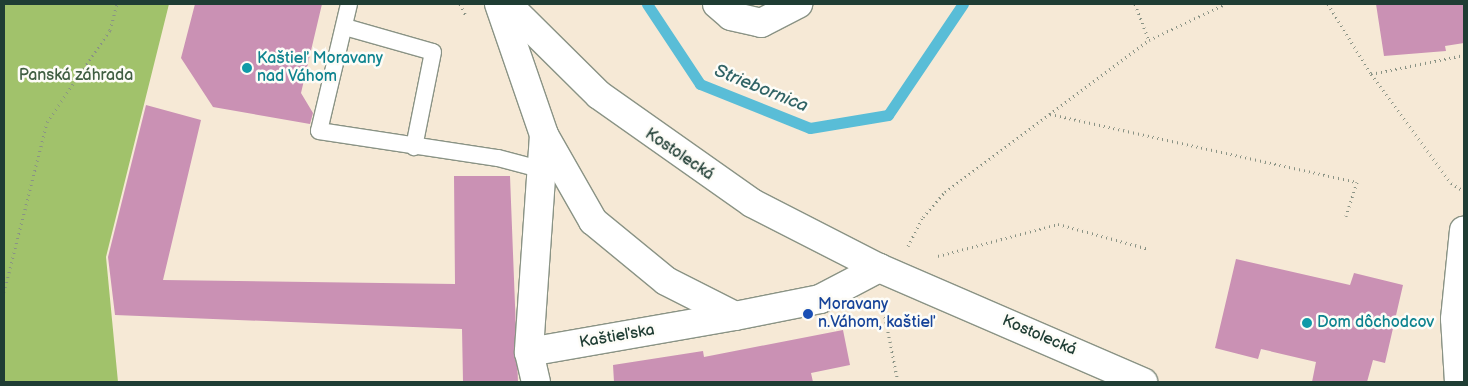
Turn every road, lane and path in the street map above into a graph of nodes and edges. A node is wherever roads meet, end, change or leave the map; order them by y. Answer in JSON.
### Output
{"nodes":[{"id":1,"x":117,"y":4,"type":"edge"},
{"id":2,"x":349,"y":4,"type":"edge"},
{"id":3,"x":499,"y":4,"type":"edge"},
{"id":4,"x":507,"y":4,"type":"edge"},
{"id":5,"x":717,"y":4,"type":"edge"},
{"id":6,"x":798,"y":4,"type":"edge"},
{"id":7,"x":1135,"y":4,"type":"edge"},
{"id":8,"x":1225,"y":4,"type":"edge"},
{"id":9,"x":1328,"y":4,"type":"edge"},
{"id":10,"x":345,"y":27,"type":"junction"},
{"id":11,"x":1150,"y":40,"type":"junction"},
{"id":12,"x":1464,"y":55,"type":"edge"},
{"id":13,"x":1371,"y":74,"type":"junction"},
{"id":14,"x":1050,"y":114,"type":"junction"},
{"id":15,"x":544,"y":135,"type":"junction"},
{"id":16,"x":414,"y":147,"type":"junction"},
{"id":17,"x":540,"y":169,"type":"junction"},
{"id":18,"x":1464,"y":191,"type":"edge"},
{"id":19,"x":1346,"y":216,"type":"dead end"},
{"id":20,"x":1464,"y":230,"type":"edge"},
{"id":21,"x":1149,"y":249,"type":"dead end"},
{"id":22,"x":915,"y":253,"type":"dead end"},
{"id":23,"x":933,"y":258,"type":"dead end"},
{"id":24,"x":885,"y":270,"type":"junction"},
{"id":25,"x":4,"y":292,"type":"edge"},
{"id":26,"x":735,"y":316,"type":"junction"},
{"id":27,"x":529,"y":352,"type":"junction"},
{"id":28,"x":536,"y":382,"type":"edge"},
{"id":29,"x":898,"y":382,"type":"edge"},
{"id":30,"x":1143,"y":382,"type":"edge"},
{"id":31,"x":1459,"y":382,"type":"edge"}],
"edges":[{"from":1,"to":25,"type":"path"},
{"from":2,"to":10,"type":"lane"},
{"from":3,"to":15,"type":"street"},
{"from":4,"to":24,"type":"street","name":"Kostolecká"},
{"from":5,"to":6,"type":"street"},
{"from":7,"to":11,"type":"path"},
{"from":8,"to":11,"type":"path"},
{"from":9,"to":13,"type":"path"},
{"from":10,"to":16,"type":"lane"},
{"from":10,"to":16,"type":"lane"},
{"from":11,"to":14,"type":"path"},
{"from":12,"to":13,"type":"path"},
{"from":13,"to":18,"type":"path"},
{"from":14,"to":19,"type":"path"},
{"from":14,"to":22,"type":"path"},
{"from":15,"to":17,"type":"street"},
{"from":15,"to":26,"type":"street"},
{"from":16,"to":17,"type":"lane"},
{"from":17,"to":27,"type":"street"},
{"from":20,"to":31,"type":"street"},
{"from":21,"to":23,"type":"path"},
{"from":24,"to":26,"type":"street"},
{"from":24,"to":29,"type":"path"},
{"from":24,"to":30,"type":"street","name":"Kostolecká"},
{"from":26,"to":27,"type":"street","name":"Kaštieľska"},
{"from":27,"to":28,"type":"street"}]}
